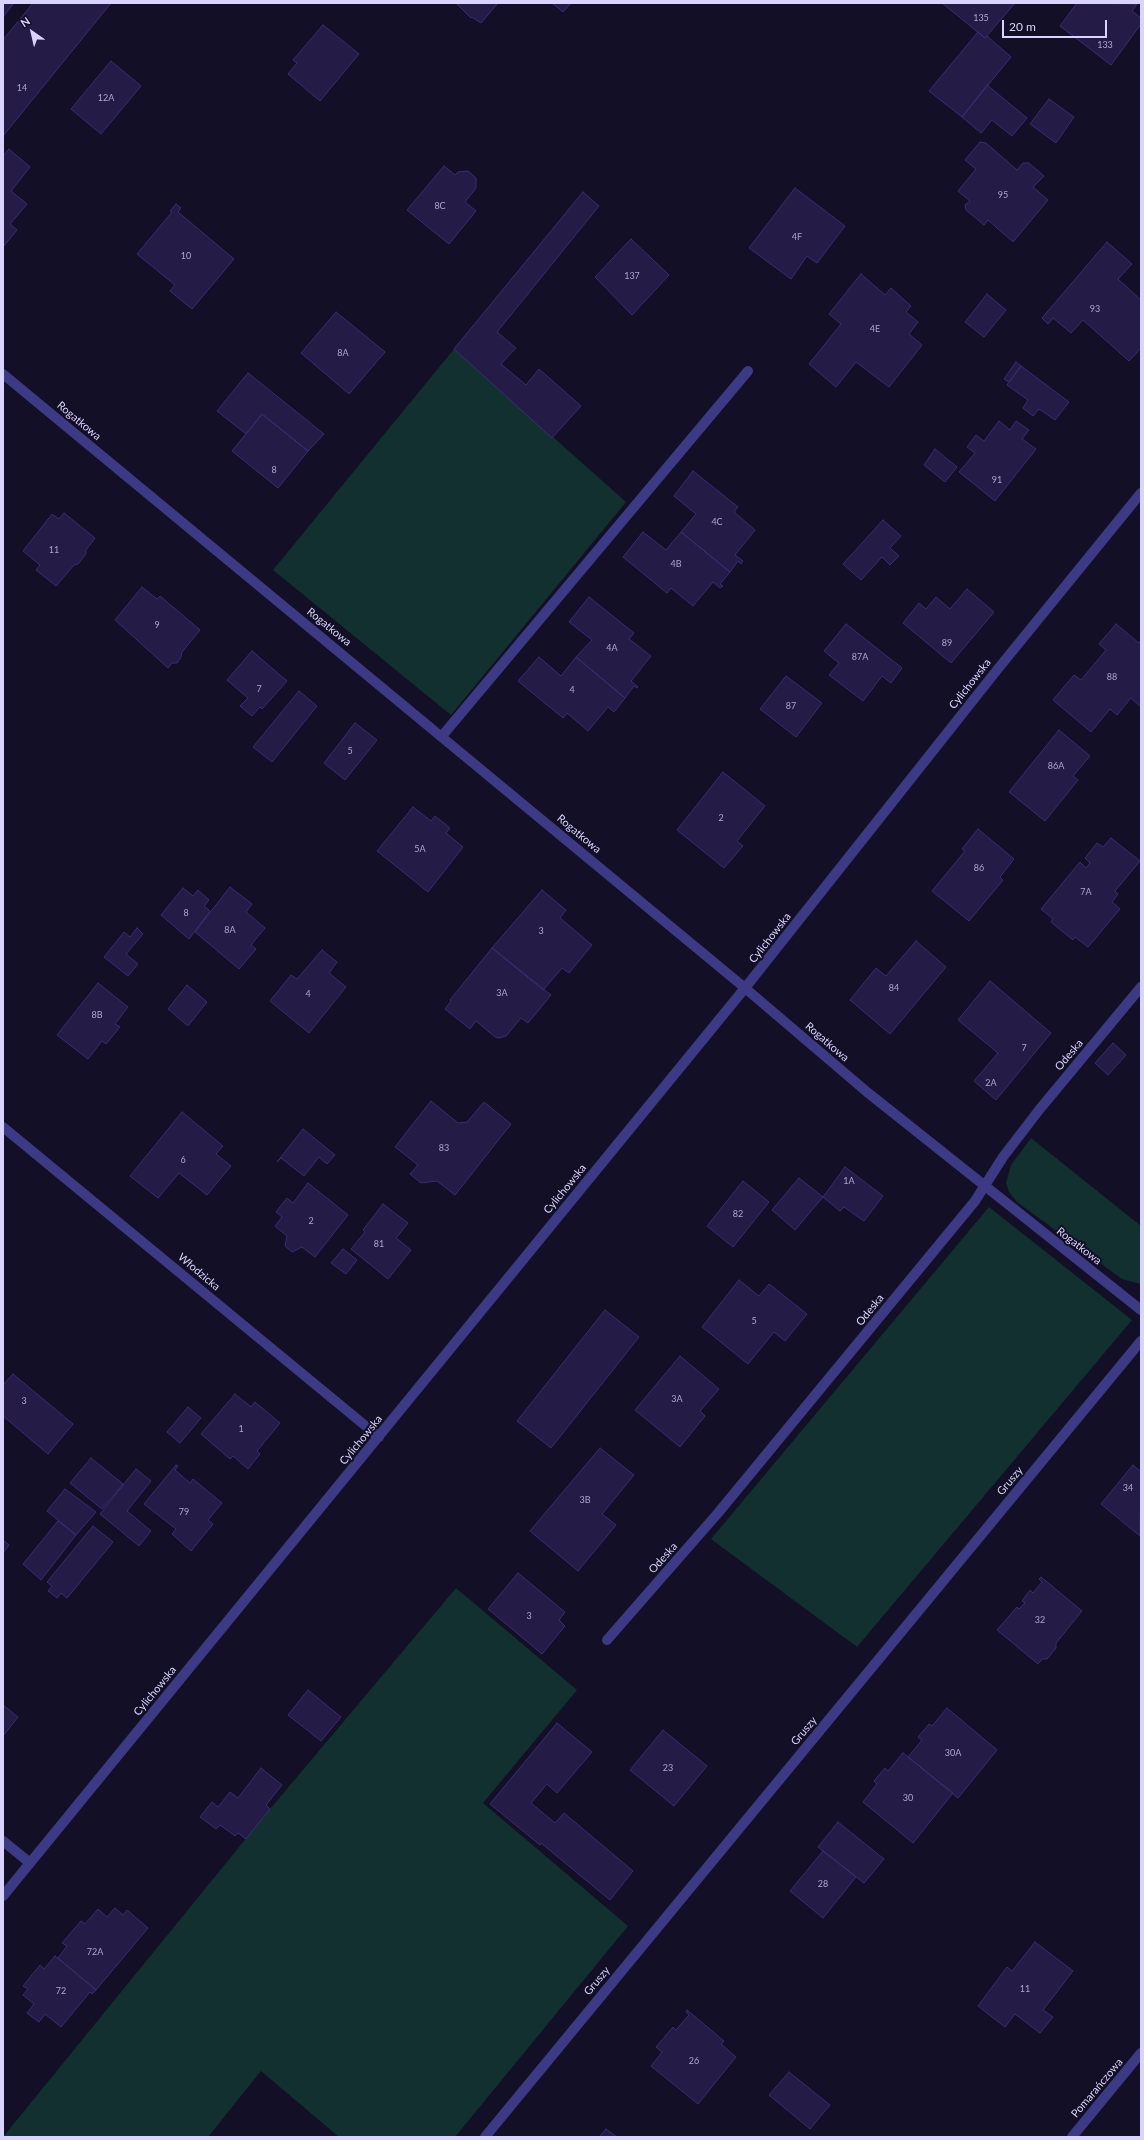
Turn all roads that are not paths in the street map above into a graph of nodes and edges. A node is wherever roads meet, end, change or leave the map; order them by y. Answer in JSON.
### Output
{"nodes":[{"id":1,"x":748,"y":371,"type":"dead end"},
{"id":2,"x":3,"y":374,"type":"edge"},
{"id":3,"x":1141,"y":493,"type":"edge"},
{"id":4,"x":442,"y":736,"type":"junction"},
{"id":5,"x":1141,"y":987,"type":"edge"},
{"id":6,"x":745,"y":988,"type":"junction"},
{"id":7,"x":3,"y":1127,"type":"edge"},
{"id":8,"x":984,"y":1186,"type":"junction"},
{"id":9,"x":1141,"y":1310,"type":"edge"},
{"id":10,"x":1141,"y":1341,"type":"edge"},
{"id":11,"x":379,"y":1437,"type":"junction"},
{"id":12,"x":606,"y":1640,"type":"dead end"},
{"id":13,"x":3,"y":1840,"type":"edge"},
{"id":14,"x":30,"y":1863,"type":"junction"},
{"id":15,"x":3,"y":1896,"type":"edge"},
{"id":16,"x":1141,"y":2053,"type":"edge"},
{"id":17,"x":484,"y":2137,"type":"edge"},
{"id":18,"x":1072,"y":2137,"type":"edge"}],
"edges":[{"from":1,"to":4,"type":"street"},
{"from":2,"to":4,"type":"street","name":"Rogatkowa"},
{"from":3,"to":6,"type":"street","name":"Cylichowska"},
{"from":4,"to":6,"type":"street","name":"Rogatkowa"},
{"from":5,"to":8,"type":"street","name":"Odeska"},
{"from":6,"to":8,"type":"street","name":"Rogatkowa"},
{"from":6,"to":11,"type":"street","name":"Cylichowska"},
{"from":7,"to":11,"type":"street","name":"Włodzicka"},
{"from":8,"to":9,"type":"street","name":"Rogatkowa"},
{"from":8,"to":12,"type":"street","name":"Odeska"},
{"from":10,"to":17,"type":"street","name":"Gruszy"},
{"from":11,"to":14,"type":"street","name":"Cylichowska"},
{"from":13,"to":14,"type":"street"},
{"from":14,"to":15,"type":"street","name":"Cylichowska"},
{"from":16,"to":18,"type":"street","name":"Pomarańczowa"}]}
